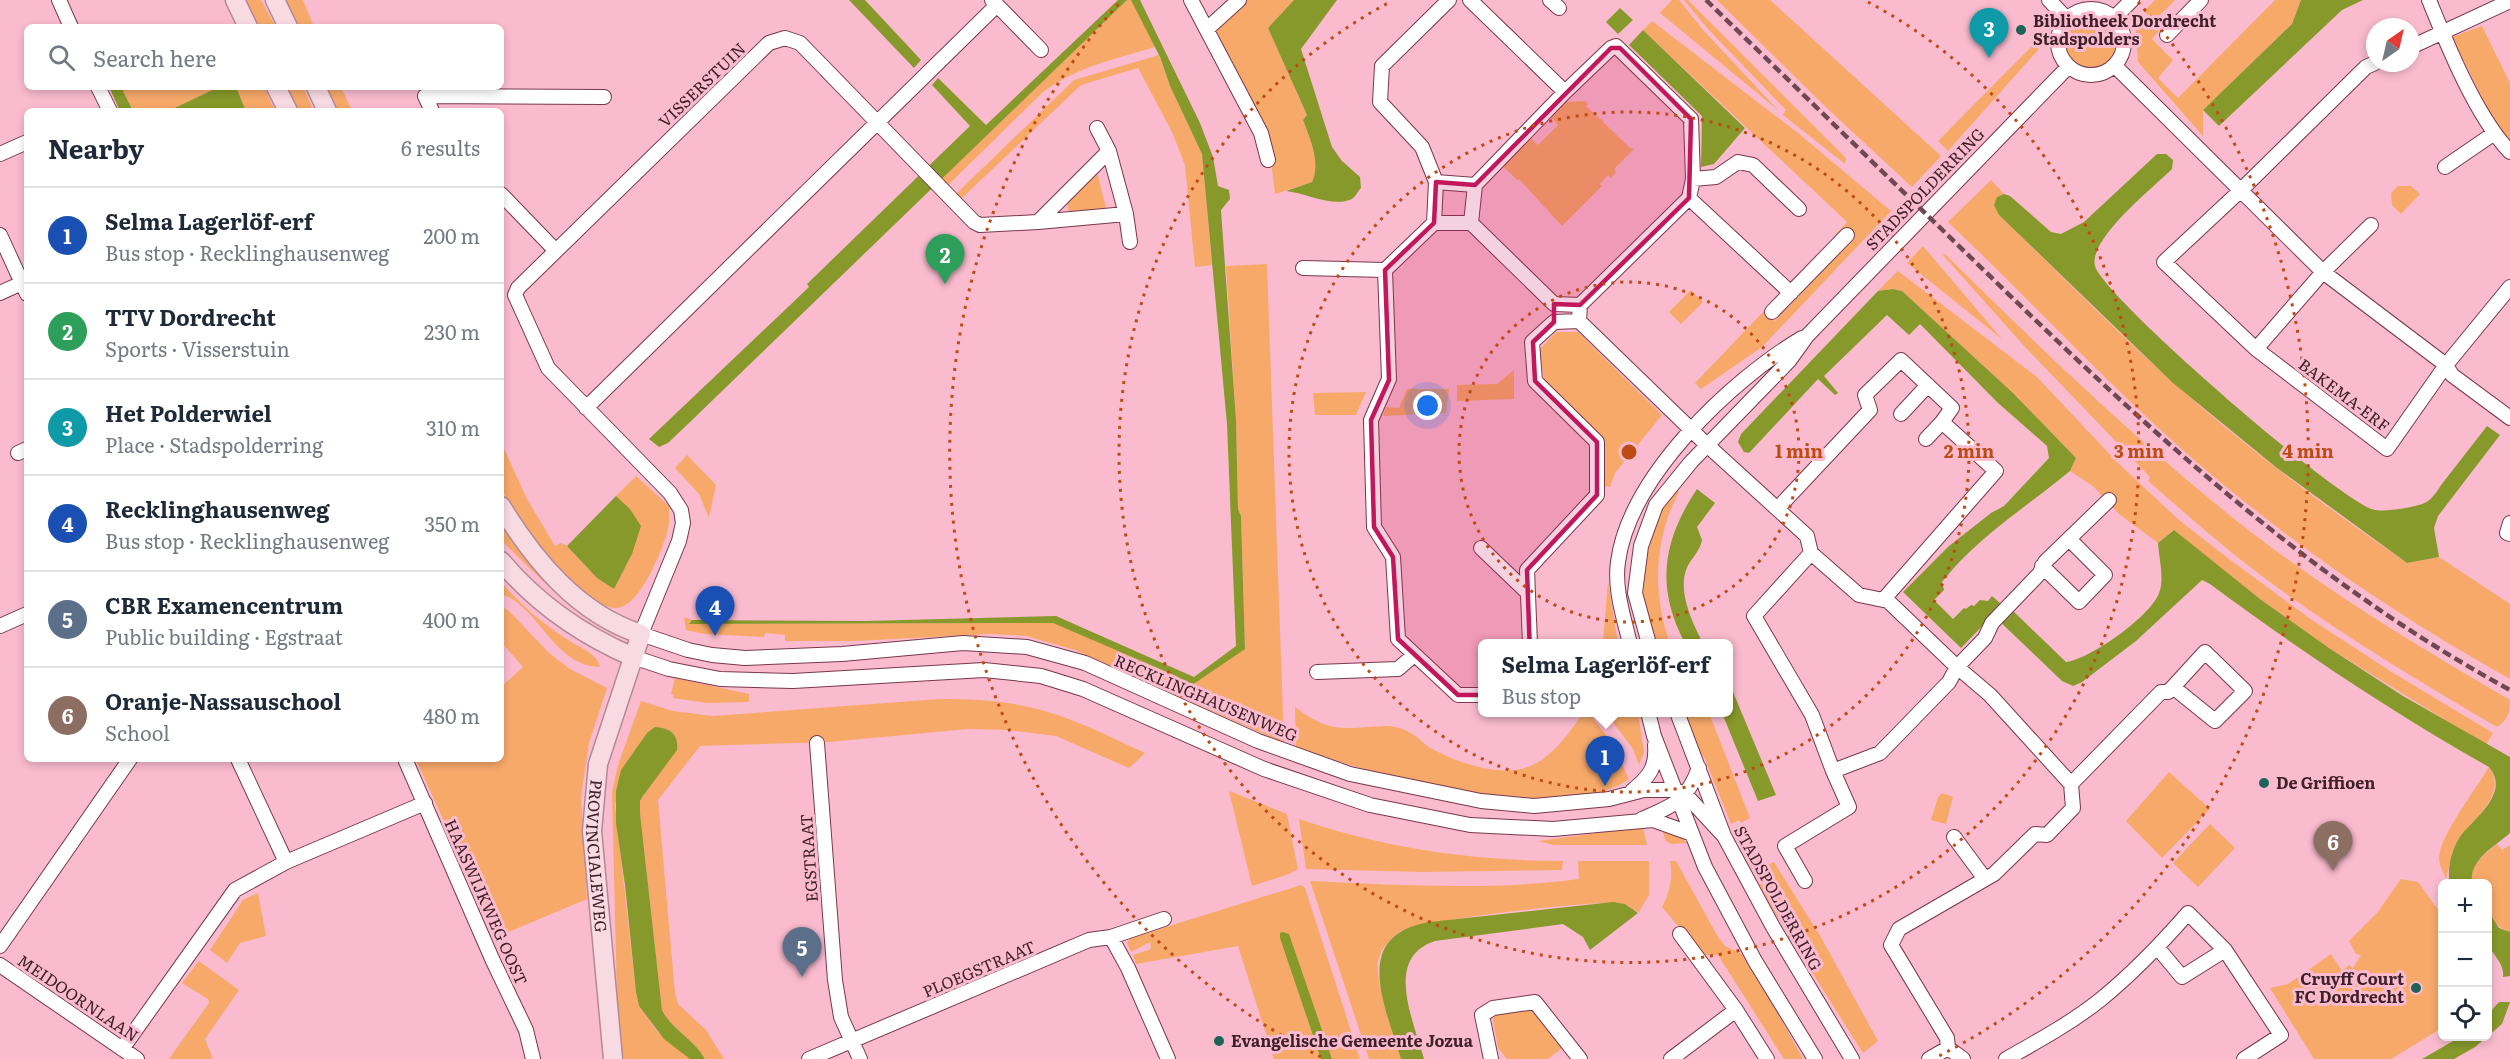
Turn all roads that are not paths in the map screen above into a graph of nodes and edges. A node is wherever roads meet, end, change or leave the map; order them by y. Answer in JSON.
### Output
{"nodes":[{"id":1,"x":59,"y":0,"type":"edge"},
{"id":2,"x":235,"y":0,"type":"edge"},
{"id":3,"x":275,"y":0,"type":"edge"},
{"id":4,"x":1191,"y":0,"type":"edge"},
{"id":5,"x":1239,"y":0,"type":"edge"},
{"id":6,"x":1449,"y":0,"type":"edge"},
{"id":7,"x":1470,"y":0,"type":"edge"},
{"id":8,"x":2049,"y":0,"type":"edge"},
{"id":9,"x":2132,"y":0,"type":"edge"},
{"id":10,"x":2201,"y":0,"type":"edge"},
{"id":11,"x":2429,"y":0,"type":"edge"},
{"id":12,"x":2510,"y":1,"type":"edge"},
{"id":13,"x":995,"y":2,"type":"edge"},
{"id":14,"x":2114,"y":18,"type":"junction"},
{"id":15,"x":2067,"y":19,"type":"junction"},
{"id":16,"x":70,"y":24,"type":"edge"},
{"id":17,"x":247,"y":24,"type":"edge"},
{"id":18,"x":287,"y":24,"type":"edge"},
{"id":19,"x":1207,"y":29,"type":"junction"},
{"id":20,"x":2442,"y":32,"type":"junction"},
{"id":21,"x":2167,"y":35,"type":"dead end"},
{"id":22,"x":2420,"y":43,"type":"edge"},
{"id":23,"x":1041,"y":51,"type":"dead end"},
{"id":24,"x":2115,"y":66,"type":"junction"},
{"id":25,"x":2068,"y":67,"type":"junction"},
{"id":26,"x":2366,"y":67,"type":"edge"},
{"id":27,"x":99,"y":90,"type":"edge"},
{"id":28,"x":278,"y":90,"type":"edge"},
{"id":29,"x":317,"y":90,"type":"edge"},
{"id":30,"x":1565,"y":92,"type":"junction"},
{"id":31,"x":604,"y":97,"type":"dead end"},
{"id":32,"x":104,"y":108,"type":"edge"},
{"id":33,"x":286,"y":108,"type":"edge"},
{"id":34,"x":326,"y":108,"type":"edge"},
{"id":35,"x":431,"y":108,"type":"edge"},
{"id":36,"x":876,"y":123,"type":"junction"},
{"id":37,"x":1097,"y":128,"type":"dead end"},
{"id":38,"x":2493,"y":134,"type":"junction"},
{"id":39,"x":24,"y":143,"type":"edge"},
{"id":40,"x":1108,"y":151,"type":"junction"},
{"id":41,"x":2510,"y":153,"type":"edge"},
{"id":42,"x":0,"y":154,"type":"edge"},
{"id":43,"x":1268,"y":160,"type":"dead end"},
{"id":44,"x":2445,"y":168,"type":"dead end"},
{"id":45,"x":1693,"y":179,"type":"junction"},
{"id":46,"x":1436,"y":182,"type":"junction"},
{"id":47,"x":1475,"y":184,"type":"junction"},
{"id":48,"x":2240,"y":191,"type":"junction"},
{"id":49,"x":504,"y":197,"type":"edge"},
{"id":50,"x":1689,"y":198,"type":"junction"},
{"id":51,"x":1800,"y":209,"type":"dead end"},
{"id":52,"x":1126,"y":214,"type":"junction"},
{"id":53,"x":1038,"y":222,"type":"junction"},
{"id":54,"x":1434,"y":223,"type":"junction"},
{"id":55,"x":1471,"y":223,"type":"junction"},
{"id":56,"x":2372,"y":225,"type":"dead end"},
{"id":57,"x":0,"y":235,"type":"edge"},
{"id":58,"x":1847,"y":235,"type":"dead end"},
{"id":59,"x":1130,"y":242,"type":"dead end"},
{"id":60,"x":556,"y":251,"type":"junction"},
{"id":61,"x":1303,"y":268,"type":"dead end"},
{"id":62,"x":1385,"y":270,"type":"junction"},
{"id":63,"x":2323,"y":272,"type":"junction"},
{"id":64,"x":2510,"y":287,"type":"edge"},
{"id":65,"x":24,"y":289,"type":"edge"},
{"id":66,"x":0,"y":293,"type":"edge"},
{"id":67,"x":1791,"y":293,"type":"junction"},
{"id":68,"x":1554,"y":304,"type":"junction"},
{"id":69,"x":1580,"y":305,"type":"junction"},
{"id":70,"x":1773,"y":312,"type":"dead end"},
{"id":71,"x":1579,"y":321,"type":"junction"},
{"id":72,"x":1554,"y":322,"type":"junction"},
{"id":73,"x":1807,"y":336,"type":"junction"},
{"id":74,"x":2256,"y":349,"type":"junction"},
{"id":75,"x":2446,"y":365,"type":"junction"},
{"id":76,"x":1928,"y":386,"type":"junction"},
{"id":77,"x":586,"y":408,"type":"junction"},
{"id":78,"x":1901,"y":414,"type":"dead end"},
{"id":79,"x":2510,"y":418,"type":"edge"},
{"id":80,"x":1942,"y":422,"type":"junction"},
{"id":81,"x":1691,"y":430,"type":"junction"},
{"id":82,"x":1926,"y":439,"type":"dead end"},
{"id":83,"x":1707,"y":445,"type":"junction"},
{"id":84,"x":2109,"y":501,"type":"dead end"},
{"id":85,"x":1778,"y":508,"type":"junction"},
{"id":86,"x":504,"y":511,"type":"edge"},
{"id":87,"x":2510,"y":523,"type":"edge"},
{"id":88,"x":2510,"y":534,"type":"edge"},
{"id":89,"x":2069,"y":539,"type":"junction"},
{"id":90,"x":1481,"y":548,"type":"dead end"},
{"id":91,"x":1811,"y":553,"type":"junction"},
{"id":92,"x":504,"y":564,"type":"edge"},
{"id":93,"x":2042,"y":566,"type":"junction"},
{"id":94,"x":1528,"y":593,"type":"junction"},
{"id":95,"x":1884,"y":599,"type":"junction"},
{"id":96,"x":24,"y":615,"type":"edge"},
{"id":97,"x":0,"y":626,"type":"edge"},
{"id":98,"x":641,"y":634,"type":"junction"},
{"id":99,"x":1530,"y":639,"type":"edge"},
{"id":100,"x":1629,"y":639,"type":"edge"},
{"id":101,"x":1648,"y":639,"type":"edge"},
{"id":102,"x":1414,"y":655,"type":"junction"},
{"id":103,"x":633,"y":657,"type":"junction"},
{"id":104,"x":1957,"y":667,"type":"junction"},
{"id":105,"x":1317,"y":672,"type":"dead end"},
{"id":106,"x":2173,"y":687,"type":"junction"},
{"id":107,"x":1478,"y":695,"type":"edge"},
{"id":108,"x":1649,"y":717,"type":"edge"},
{"id":109,"x":1679,"y":717,"type":"edge"},
{"id":110,"x":1654,"y":736,"type":"junction"},
{"id":111,"x":817,"y":743,"type":"dead end"},
{"id":112,"x":128,"y":762,"type":"edge"},
{"id":113,"x":239,"y":762,"type":"edge"},
{"id":114,"x":406,"y":762,"type":"edge"},
{"id":115,"x":1699,"y":768,"type":"junction"},
{"id":116,"x":1833,"y":771,"type":"junction"},
{"id":117,"x":2071,"y":784,"type":"junction"},
{"id":118,"x":1628,"y":794,"type":"junction"},
{"id":119,"x":1681,"y":795,"type":"junction"},
{"id":120,"x":425,"y":804,"type":"junction"},
{"id":121,"x":1638,"y":821,"type":"junction"},
{"id":122,"x":1692,"y":834,"type":"junction"},
{"id":123,"x":1724,"y":836,"type":"junction"},
{"id":124,"x":1954,"y":837,"type":"dead end"},
{"id":125,"x":286,"y":862,"type":"junction"},
{"id":126,"x":1985,"y":879,"type":"junction"},
{"id":127,"x":1805,"y":881,"type":"dead end"},
{"id":128,"x":1164,"y":919,"type":"dead end"},
{"id":129,"x":1680,"y":934,"type":"dead end"},
{"id":130,"x":1111,"y":937,"type":"junction"},
{"id":131,"x":0,"y":946,"type":"edge"},
{"id":132,"x":2157,"y":947,"type":"junction"},
{"id":133,"x":2225,"y":950,"type":"junction"},
{"id":134,"x":0,"y":965,"type":"edge"},
{"id":135,"x":1736,"y":1010,"type":"junction"},
{"id":136,"x":852,"y":1040,"type":"junction"},
{"id":137,"x":1948,"y":1048,"type":"junction"},
{"id":138,"x":122,"y":1049,"type":"junction"},
{"id":139,"x":1576,"y":1054,"type":"edge"},
{"id":140,"x":137,"y":1059,"type":"edge"},
{"id":141,"x":533,"y":1059,"type":"edge"},
{"id":142,"x":613,"y":1059,"type":"edge"},
{"id":143,"x":809,"y":1059,"type":"edge"},
{"id":144,"x":860,"y":1059,"type":"edge"},
{"id":145,"x":1168,"y":1059,"type":"edge"},
{"id":146,"x":1491,"y":1059,"type":"edge"},
{"id":147,"x":1562,"y":1059,"type":"edge"},
{"id":148,"x":1671,"y":1059,"type":"edge"},
{"id":149,"x":1767,"y":1059,"type":"edge"},
{"id":150,"x":1815,"y":1059,"type":"edge"},
{"id":151,"x":1852,"y":1059,"type":"edge"},
{"id":152,"x":1929,"y":1059,"type":"edge"},
{"id":153,"x":1963,"y":1059,"type":"edge"},
{"id":154,"x":2006,"y":1059,"type":"edge"},
{"id":155,"x":2244,"y":1059,"type":"edge"}],
"edges":[{"from":1,"to":16,"type":"street"},
{"from":2,"to":17,"type":"main road"},
{"from":3,"to":18,"type":"main road"},
{"from":4,"to":19,"type":"street"},
{"from":5,"to":19,"type":"street"},
{"from":6,"to":46,"type":"street"},
{"from":7,"to":30,"type":"street"},
{"from":8,"to":15,"type":"street"},
{"from":9,"to":14,"type":"street"},
{"from":10,"to":21,"type":"street"},
{"from":11,"to":20,"type":"street"},
{"from":12,"to":20,"type":"street"},
{"from":13,"to":23,"type":"street"},
{"from":13,"to":36,"type":"street"},
{"from":14,"to":15,"type":"street"},
{"from":14,"to":24,"type":"street"},
{"from":15,"to":25,"type":"street"},
{"from":19,"to":43,"type":"street"},
{"from":20,"to":22,"type":"street"},
{"from":20,"to":38,"type":"street"},
{"from":24,"to":25,"type":"street"},
{"from":24,"to":48,"type":"street"},
{"from":25,"to":73,"type":"street","name":"STADSPOLDERRING"},
{"from":26,"to":48,"type":"street","name":"BAKEMA-ERF"},
{"from":27,"to":32,"type":"street"},
{"from":28,"to":33,"type":"main road"},
{"from":29,"to":34,"type":"main road"},
{"from":30,"to":45,"type":"street"},
{"from":30,"to":47,"type":"street"},
{"from":31,"to":35,"type":"street"},
{"from":36,"to":53,"type":"street","name":"VISSERSTUIN"},
{"from":36,"to":60,"type":"street","name":"VISSERSTUIN"},
{"from":36,"to":77,"type":"street"},
{"from":37,"to":40,"type":"street"},
{"from":38,"to":41,"type":"street"},
{"from":38,"to":44,"type":"street"},
{"from":39,"to":42,"type":"street"},
{"from":40,"to":52,"type":"street"},
{"from":40,"to":53,"type":"street"},
{"from":45,"to":50,"type":"street"},
{"from":45,"to":51,"type":"street"},
{"from":46,"to":47,"type":"street"},
{"from":46,"to":54,"type":"street"},
{"from":47,"to":55,"type":"street"},
{"from":48,"to":63,"type":"street"},
{"from":48,"to":74,"type":"street","name":"BAKEMA-ERF"},
{"from":49,"to":60,"type":"street"},
{"from":50,"to":67,"type":"street"},
{"from":50,"to":69,"type":"street"},
{"from":52,"to":53,"type":"street","name":"VISSERSTUIN"},
{"from":52,"to":59,"type":"street"},
{"from":54,"to":55,"type":"street"},
{"from":54,"to":62,"type":"street"},
{"from":55,"to":68,"type":"street"},
{"from":56,"to":63,"type":"street"},
{"from":57,"to":65,"type":"street"},
{"from":58,"to":67,"type":"street"},
{"from":60,"to":77,"type":"street","name":"VISSERSTUIN"},
{"from":61,"to":62,"type":"street"},
{"from":62,"to":102,"type":"street"},
{"from":63,"to":74,"type":"street"},
{"from":63,"to":75,"type":"street"},
{"from":64,"to":75,"type":"street","name":"BAKEMA-ERF"},
{"from":65,"to":66,"type":"street"},
{"from":67,"to":70,"type":"street"},
{"from":68,"to":69,"type":"street"},
{"from":68,"to":72,"type":"street"},
{"from":69,"to":71,"type":"street"},
{"from":71,"to":72,"type":"street"},
{"from":71,"to":81,"type":"street"},
{"from":72,"to":94,"type":"street"},
{"from":73,"to":81,"type":"street","name":"STADSPOLDERRING"},
{"from":73,"to":83,"type":"street","name":"STADSPOLDERRING"},
{"from":74,"to":75,"type":"street","name":"BAKEMA-ERF"},
{"from":75,"to":79,"type":"street"},
{"from":76,"to":78,"type":"street"},
{"from":76,"to":80,"type":"street"},
{"from":76,"to":85,"type":"street"},
{"from":77,"to":98,"type":"street","name":"VISSERSTUIN"},
{"from":80,"to":82,"type":"street"},
{"from":80,"to":95,"type":"street"},
{"from":81,"to":83,"type":"street"},
{"from":81,"to":100,"type":"street","name":"STADSPOLDERRING"},
{"from":83,"to":85,"type":"street"},
{"from":83,"to":101,"type":"street","name":"STADSPOLDERRING"},
{"from":84,"to":89,"type":"street"},
{"from":85,"to":91,"type":"street"},
{"from":86,"to":98,"type":"main road"},
{"from":87,"to":88,"type":"street"},
{"from":89,"to":93,"type":"street"},
{"from":89,"to":93,"type":"street"},
{"from":90,"to":94,"type":"street"},
{"from":91,"to":95,"type":"street"},
{"from":91,"to":116,"type":"street"},
{"from":92,"to":103,"type":"main road"},
{"from":93,"to":104,"type":"street"},
{"from":94,"to":99,"type":"street"},
{"from":95,"to":104,"type":"street"},
{"from":96,"to":97,"type":"street"},
{"from":98,"to":103,"type":"main road","name":"PROVINCIALEWEG"},
{"from":98,"to":118,"type":"street","name":"RECKLINGHAUSENWEG"},
{"from":102,"to":105,"type":"street"},
{"from":102,"to":107,"type":"street"},
{"from":103,"to":121,"type":"street"},
{"from":103,"to":142,"type":"main road","name":"PROVINCIALEWEG"},
{"from":104,"to":116,"type":"street"},
{"from":104,"to":117,"type":"street"},
{"from":106,"to":106,"type":"street"},
{"from":106,"to":117,"type":"street"},
{"from":108,"to":110,"type":"street"},
{"from":109,"to":115,"type":"street","name":"STADSPOLDERRING"},
{"from":110,"to":118,"type":"street"},
{"from":110,"to":119,"type":"street"},
{"from":111,"to":136,"type":"street","name":"EGSTRAAT"},
{"from":112,"to":131,"type":"street"},
{"from":113,"to":125,"type":"street"},
{"from":114,"to":120,"type":"street","name":"HAASWIJKWEG OOST"},
{"from":115,"to":119,"type":"street"},
{"from":115,"to":123,"type":"street","name":"STADSPOLDERRING"},
{"from":116,"to":127,"type":"street"},
{"from":117,"to":126,"type":"street"},
{"from":118,"to":119,"type":"street","name":"RECKLINGHAUSENWEG"},
{"from":119,"to":121,"type":"street"},
{"from":119,"to":122,"type":"street"},
{"from":119,"to":123,"type":"street"},
{"from":120,"to":125,"type":"street"},
{"from":120,"to":141,"type":"street","name":"HAASWIJKWEG OOST"},
{"from":121,"to":122,"type":"street"},
{"from":122,"to":150,"type":"street"},
{"from":123,"to":151,"type":"street","name":"STADSPOLDERRING"},
{"from":124,"to":126,"type":"street"},
{"from":125,"to":138,"type":"street"},
{"from":126,"to":137,"type":"street"},
{"from":128,"to":130,"type":"street","name":"PLOEGSTRAAT"},
{"from":129,"to":135,"type":"street"},
{"from":130,"to":136,"type":"street","name":"PLOEGSTRAAT"},
{"from":130,"to":145,"type":"street"},
{"from":132,"to":133,"type":"street"},
{"from":132,"to":133,"type":"street"},
{"from":132,"to":154,"type":"street"},
{"from":133,"to":155,"type":"street"},
{"from":134,"to":138,"type":"street","name":"MEIDOORNLAAN"},
{"from":135,"to":148,"type":"street"},
{"from":135,"to":149,"type":"street"},
{"from":136,"to":143,"type":"street","name":"PLOEGSTRAAT"},
{"from":136,"to":144,"type":"street","name":"EGSTRAAT"},
{"from":137,"to":152,"type":"street"},
{"from":137,"to":153,"type":"street"},
{"from":138,"to":140,"type":"street","name":"MEIDOORNLAAN"},
{"from":139,"to":146,"type":"street"},
{"from":139,"to":147,"type":"street"}]}
